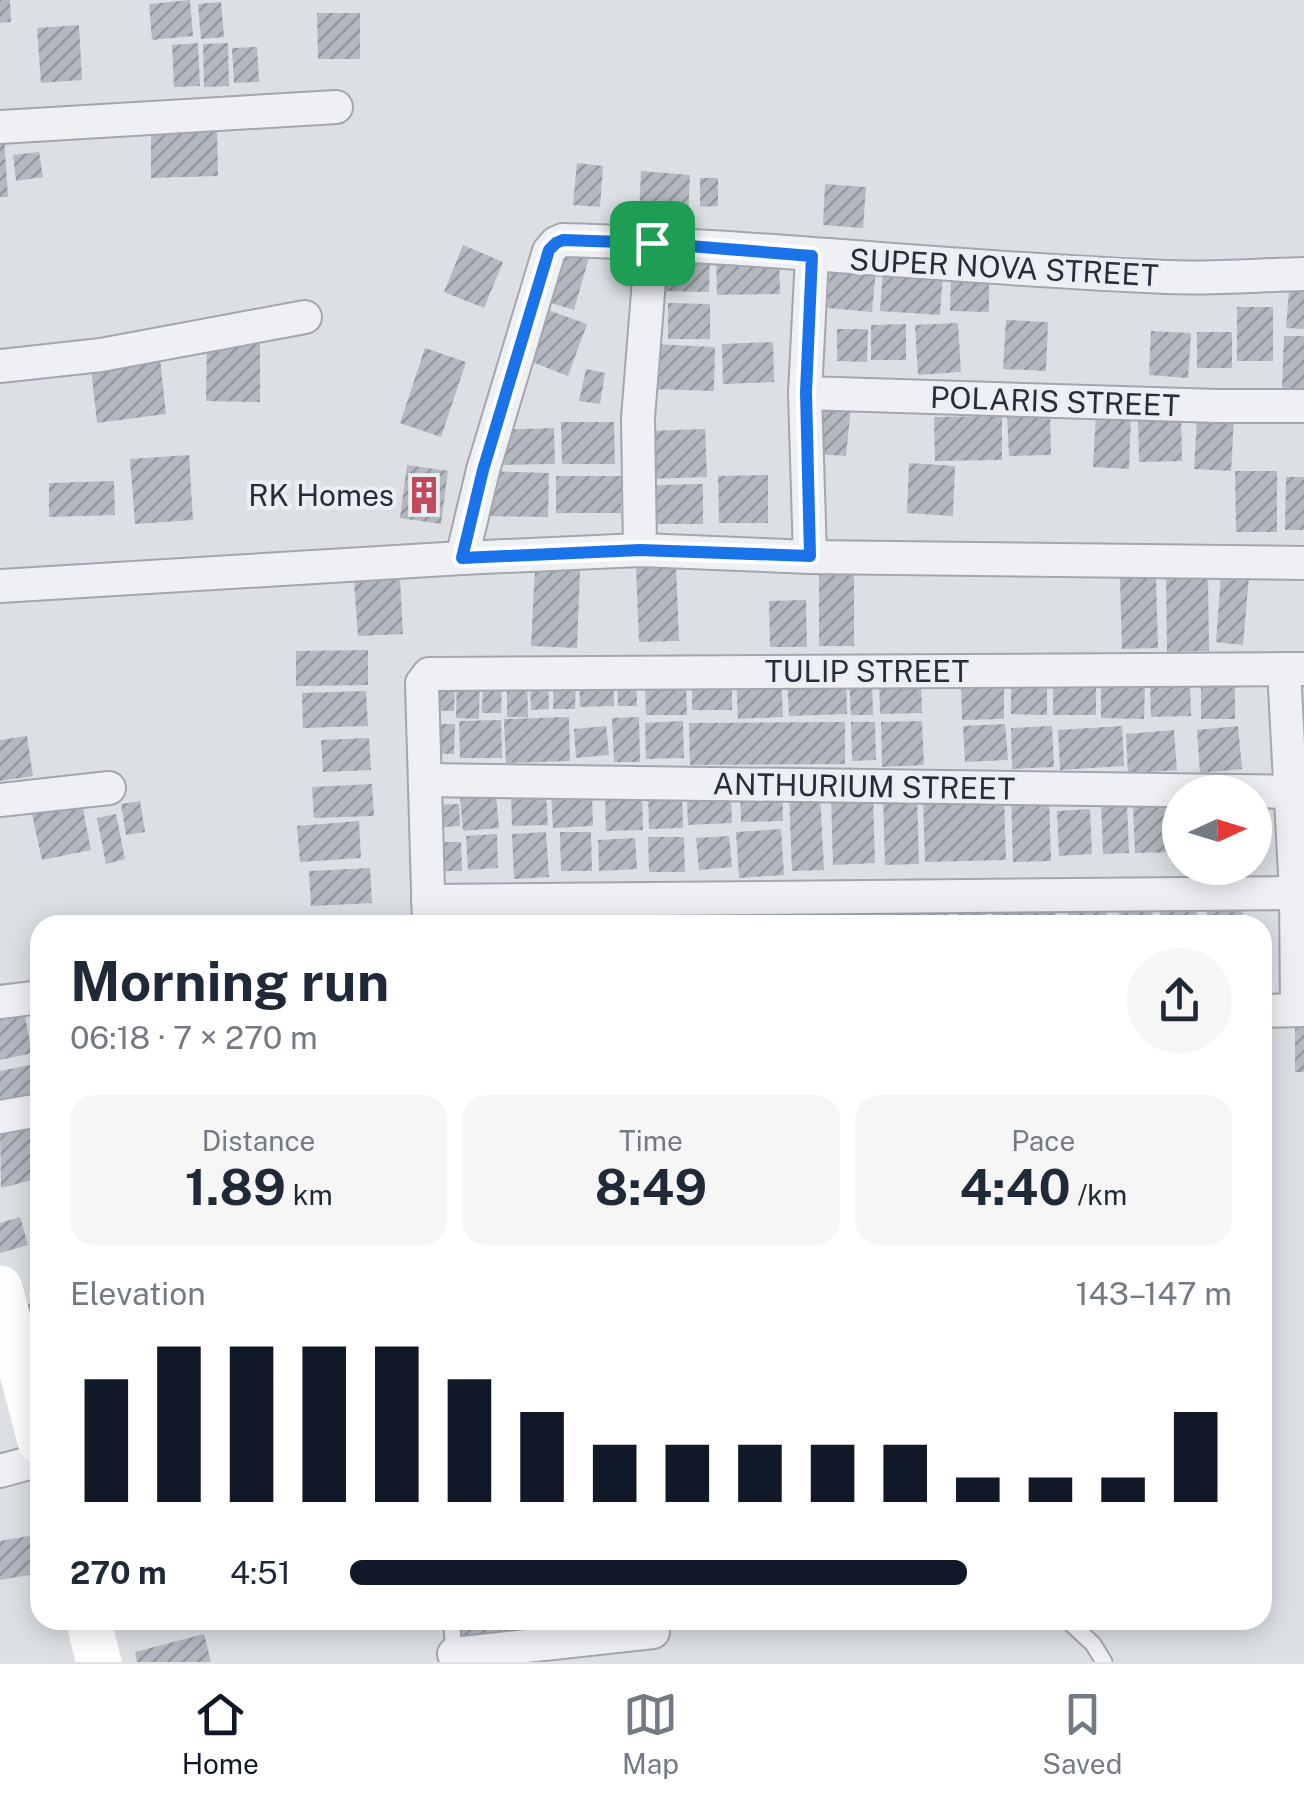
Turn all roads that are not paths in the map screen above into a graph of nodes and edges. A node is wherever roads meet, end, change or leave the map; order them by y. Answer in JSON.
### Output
{"nodes":[{"id":1,"x":336,"y":107,"type":"dead end"},
{"id":2,"x":0,"y":127,"type":"edge"},
{"id":3,"x":652,"y":243,"type":"junction"},
{"id":4,"x":812,"y":256,"type":"junction"},
{"id":5,"x":1304,"y":274,"type":"edge"},
{"id":6,"x":305,"y":318,"type":"dead end"},
{"id":7,"x":0,"y":366,"type":"edge"},
{"id":8,"x":806,"y":392,"type":"junction"},
{"id":9,"x":1304,"y":406,"type":"edge"},
{"id":10,"x":640,"y":550,"type":"junction"},
{"id":11,"x":810,"y":556,"type":"junction"},
{"id":12,"x":462,"y":558,"type":"junction"},
{"id":13,"x":1304,"y":563,"type":"edge"},
{"id":14,"x":0,"y":586,"type":"edge"},
{"id":15,"x":1294,"y":669,"type":"edge"},
{"id":16,"x":425,"y":780,"type":"junction"},
{"id":17,"x":110,"y":788,"type":"dead end"},
{"id":18,"x":1297,"y":792,"type":"edge"},
{"id":19,"x":0,"y":800,"type":"edge"},
{"id":20,"x":1296,"y":893,"type":"junction"},
{"id":21,"x":428,"y":913,"type":"edge"},
{"id":22,"x":30,"y":998,"type":"edge"},
{"id":23,"x":0,"y":1002,"type":"edge"},
{"id":24,"x":1300,"y":1010,"type":"edge"},
{"id":25,"x":1272,"y":1011,"type":"edge"},
{"id":26,"x":30,"y":1112,"type":"edge"},
{"id":27,"x":0,"y":1117,"type":"edge"},
{"id":28,"x":0,"y":1288,"type":"edge"},
{"id":29,"x":7,"y":1344,"type":"edge"},
{"id":30,"x":30,"y":1411,"type":"edge"},
{"id":31,"x":30,"y":1442,"type":"edge"},
{"id":32,"x":0,"y":1471,"type":"edge"},
{"id":33,"x":91,"y":1630,"type":"edge"},
{"id":34,"x":452,"y":1630,"type":"edge"},
{"id":35,"x":1078,"y":1630,"type":"edge"},
{"id":36,"x":653,"y":1632,"type":"dead end"},
{"id":37,"x":455,"y":1658,"type":"edge"},
{"id":38,"x":99,"y":1662,"type":"edge"},
{"id":39,"x":1104,"y":1662,"type":"edge"}],
"edges":[{"from":1,"to":2,"type":"street"},
{"from":3,"to":4,"type":"street","name":"SUPER NOVA STREET"},
{"from":3,"to":10,"type":"street"},
{"from":3,"to":12,"type":"street","name":"SUPER NOVA STREET"},
{"from":4,"to":5,"type":"street","name":"SUPER NOVA STREET"},
{"from":4,"to":8,"type":"street"},
{"from":6,"to":7,"type":"street"},
{"from":8,"to":9,"type":"street","name":"POLARIS STREET"},
{"from":8,"to":11,"type":"street"},
{"from":10,"to":11,"type":"street"},
{"from":10,"to":12,"type":"street"},
{"from":11,"to":13,"type":"street"},
{"from":12,"to":14,"type":"street"},
{"from":15,"to":16,"type":"street","name":"TULIP STREET"},
{"from":15,"to":18,"type":"street"},
{"from":16,"to":18,"type":"street","name":"ANTHURIUM STREET"},
{"from":16,"to":21,"type":"street"},
{"from":17,"to":19,"type":"street"},
{"from":18,"to":20,"type":"street"},
{"from":20,"to":21,"type":"street"},
{"from":20,"to":24,"type":"street"},
{"from":22,"to":23,"type":"street"},
{"from":24,"to":25,"type":"street"},
{"from":26,"to":27,"type":"street"},
{"from":28,"to":29,"type":"street"},
{"from":29,"to":30,"type":"street"},
{"from":31,"to":32,"type":"street"},
{"from":33,"to":38,"type":"street"},
{"from":34,"to":37,"type":"lane"},
{"from":35,"to":39,"type":"lane"},
{"from":36,"to":37,"type":"street"}]}
